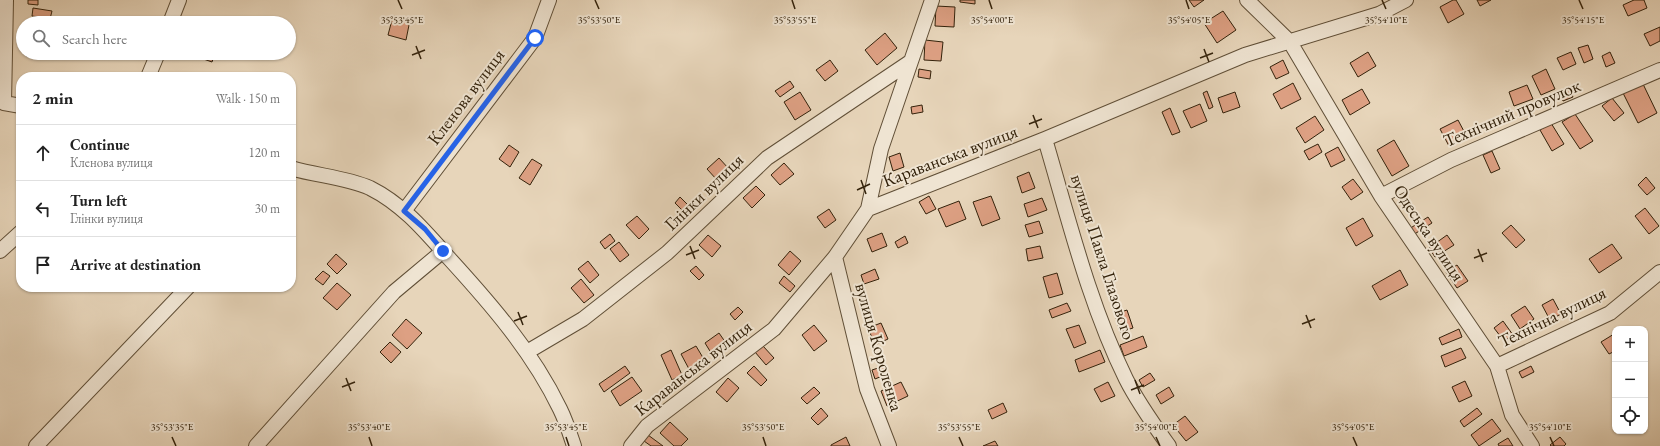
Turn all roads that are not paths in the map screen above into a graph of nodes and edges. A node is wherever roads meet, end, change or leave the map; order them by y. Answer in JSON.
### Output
{"nodes":[{"id":1,"x":6,"y":0,"type":"edge"},
{"id":2,"x":179,"y":0,"type":"edge"},
{"id":3,"x":550,"y":0,"type":"edge"},
{"id":4,"x":932,"y":0,"type":"edge"},
{"id":5,"x":1247,"y":0,"type":"edge"},
{"id":6,"x":1406,"y":0,"type":"edge"},
{"id":7,"x":173,"y":16,"type":"edge"},
{"id":8,"x":1290,"y":42,"type":"junction"},
{"id":9,"x":155,"y":60,"type":"edge"},
{"id":10,"x":910,"y":62,"type":"junction"},
{"id":11,"x":1660,"y":70,"type":"edge"},
{"id":12,"x":150,"y":72,"type":"edge"},
{"id":13,"x":2,"y":102,"type":"edge"},
{"id":14,"x":16,"y":105,"type":"edge"},
{"id":15,"x":1045,"y":140,"type":"junction"},
{"id":16,"x":296,"y":173,"type":"edge"},
{"id":17,"x":1381,"y":196,"type":"junction"},
{"id":18,"x":868,"y":209,"type":"junction"},
{"id":19,"x":404,"y":211,"type":"junction"},
{"id":20,"x":16,"y":237,"type":"edge"},
{"id":21,"x":0,"y":251,"type":"edge"},
{"id":22,"x":443,"y":251,"type":"junction"},
{"id":23,"x":835,"y":257,"type":"junction"},
{"id":24,"x":1660,"y":272,"type":"edge"},
{"id":25,"x":183,"y":292,"type":"edge"},
{"id":26,"x":527,"y":352,"type":"junction"},
{"id":27,"x":1497,"y":366,"type":"junction"},
{"id":28,"x":36,"y":446,"type":"edge"},
{"id":29,"x":256,"y":446,"type":"edge"},
{"id":30,"x":574,"y":446,"type":"edge"},
{"id":31,"x":631,"y":446,"type":"edge"},
{"id":32,"x":889,"y":446,"type":"edge"},
{"id":33,"x":1169,"y":446,"type":"edge"},
{"id":34,"x":1532,"y":446,"type":"edge"}],
"edges":[{"from":1,"to":13,"type":"street"},
{"from":2,"to":7,"type":"street"},
{"from":3,"to":19,"type":"street","name":"Кленова вулиця"},
{"from":4,"to":10,"type":"street"},
{"from":5,"to":8,"type":"street","name":"Одеська вулиця"},
{"from":6,"to":8,"type":"street","name":"Караванська вулиця"},
{"from":8,"to":15,"type":"street","name":"Караванська вулиця"},
{"from":8,"to":17,"type":"street","name":"Одеська вулиця"},
{"from":9,"to":12,"type":"street"},
{"from":10,"to":18,"type":"street"},
{"from":10,"to":26,"type":"street","name":"Глінки вулиця"},
{"from":11,"to":17,"type":"street","name":"Технічний провулок"},
{"from":13,"to":14,"type":"street"},
{"from":15,"to":18,"type":"street","name":"Караванська вулиця"},
{"from":15,"to":33,"type":"street","name":"вулиця Павла Глазового"},
{"from":16,"to":19,"type":"street"},
{"from":17,"to":27,"type":"street","name":"Одеська вулиця"},
{"from":18,"to":23,"type":"street","name":"Караванська вулиця"},
{"from":19,"to":22,"type":"street"},
{"from":20,"to":21,"type":"street"},
{"from":22,"to":26,"type":"street"},
{"from":22,"to":29,"type":"street"},
{"from":23,"to":31,"type":"street","name":"Караванська вулиця"},
{"from":23,"to":32,"type":"street","name":"вулиця Короленка"},
{"from":24,"to":27,"type":"street","name":"Технічна вулиця"},
{"from":25,"to":28,"type":"street"},
{"from":26,"to":30,"type":"street"},
{"from":27,"to":34,"type":"street","name":"Одеська вулиця"}]}
